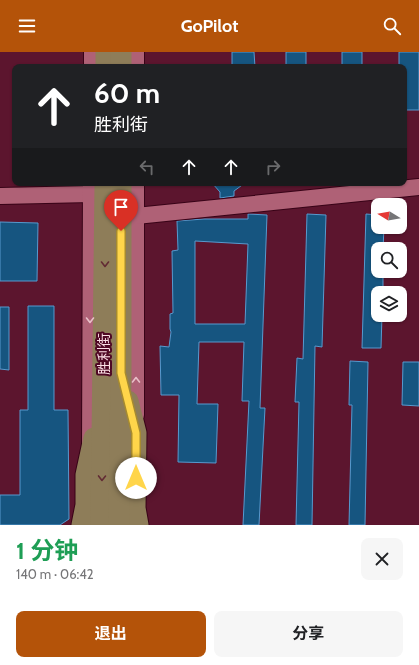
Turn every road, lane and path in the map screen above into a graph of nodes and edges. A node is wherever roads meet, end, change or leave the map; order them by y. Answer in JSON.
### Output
{"nodes":[{"id":1,"x":92,"y":52,"type":"edge"},
{"id":2,"x":106,"y":52,"type":"edge"},
{"id":3,"x":121,"y":52,"type":"edge"},
{"id":4,"x":136,"y":52,"type":"edge"},
{"id":5,"x":92,"y":64,"type":"edge"},
{"id":6,"x":106,"y":64,"type":"edge"},
{"id":7,"x":121,"y":64,"type":"edge"},
{"id":8,"x":136,"y":64,"type":"edge"},
{"id":9,"x":121,"y":186,"type":"edge"},
{"id":10,"x":136,"y":186,"type":"edge"},
{"id":11,"x":96,"y":187,"type":"edge"},
{"id":12,"x":419,"y":188,"type":"edge"},
{"id":13,"x":0,"y":196,"type":"edge"},
{"id":14,"x":136,"y":216,"type":"junction"},
{"id":15,"x":121,"y":373,"type":"junction"},
{"id":16,"x":104,"y":407,"type":"junction"},
{"id":17,"x":136,"y":433,"type":"junction"},
{"id":18,"x":90,"y":450,"type":"junction"},
{"id":19,"x":82,"y":525,"type":"edge"},
{"id":20,"x":101,"y":525,"type":"edge"},
{"id":21,"x":119,"y":525,"type":"edge"},
{"id":22,"x":138,"y":525,"type":"edge"}],
"edges":[{"from":1,"to":5,"type":"street"},
{"from":2,"to":6,"type":"main road"},
{"from":3,"to":7,"type":"main road"},
{"from":4,"to":8,"type":"street"},
{"from":9,"to":15,"type":"main road","name":"胜利街"},
{"from":10,"to":14,"type":"street"},
{"from":11,"to":13,"type":"street"},
{"from":11,"to":16,"type":"main road","name":"胜利街","one_way":true},
{"from":11,"to":18,"type":"street","one_way":true},
{"from":12,"to":14,"type":"street"},
{"from":17,"to":14,"type":"street","one_way":true},
{"from":15,"to":17,"type":"main road"},
{"from":15,"to":21,"type":"main road","name":"胜利街"},
{"from":16,"to":18,"type":"main road"},
{"from":16,"to":20,"type":"main road","name":"胜利街","one_way":true},
{"from":17,"to":22,"type":"main road"},
{"from":18,"to":19,"type":"main road"}]}
